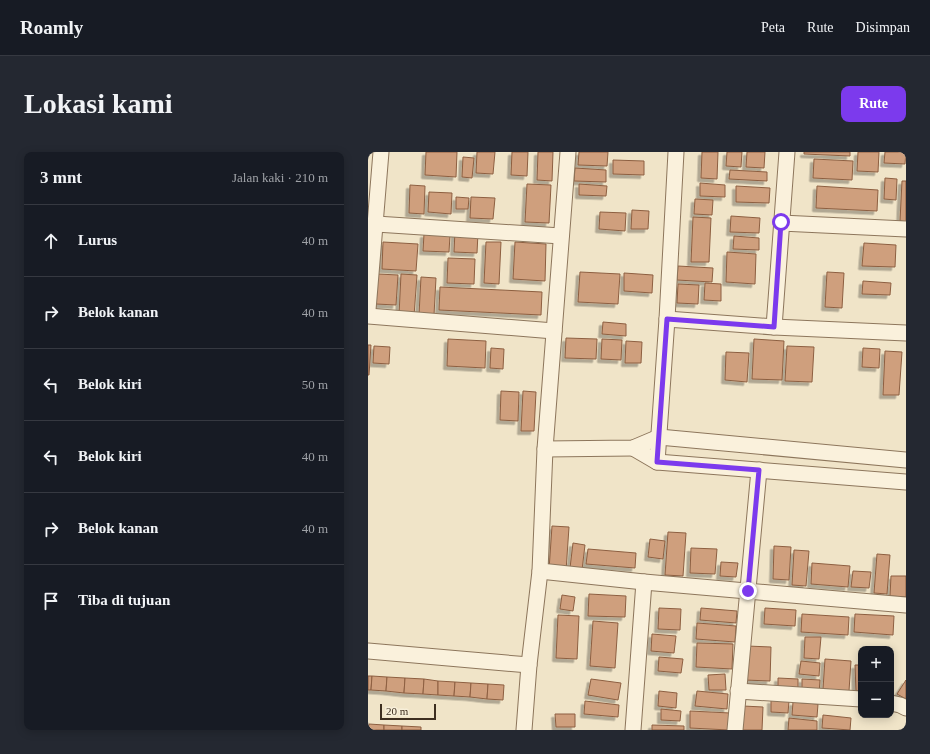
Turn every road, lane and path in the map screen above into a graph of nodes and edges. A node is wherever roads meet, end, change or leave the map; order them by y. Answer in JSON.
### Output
{"nodes":[{"id":1,"x":381,"y":152,"type":"edge"},
{"id":2,"x":568,"y":152,"type":"edge"},
{"id":3,"x":676,"y":152,"type":"edge"},
{"id":4,"x":786,"y":152,"type":"edge"},
{"id":5,"x":781,"y":222,"type":"junction"},
{"id":6,"x":376,"y":224,"type":"junction"},
{"id":7,"x":906,"y":229,"type":"edge"},
{"id":8,"x":561,"y":236,"type":"junction"},
{"id":9,"x":368,"y":310,"type":"edge"},
{"id":10,"x":368,"y":316,"type":"edge"},
{"id":11,"x":667,"y":319,"type":"junction"},
{"id":12,"x":774,"y":327,"type":"junction"},
{"id":13,"x":554,"y":331,"type":"junction"},
{"id":14,"x":906,"y":333,"type":"edge"},
{"id":15,"x":659,"y":436,"type":"junction"},
{"id":16,"x":633,"y":448,"type":"junction"},
{"id":17,"x":545,"y":449,"type":"junction"},
{"id":18,"x":906,"y":460,"type":"edge"},
{"id":19,"x":657,"y":462,"type":"junction"},
{"id":20,"x":759,"y":470,"type":"junction"},
{"id":21,"x":906,"y":482,"type":"edge"},
{"id":22,"x":540,"y":571,"type":"junction"},
{"id":23,"x":644,"y":582,"type":"junction"},
{"id":24,"x":748,"y":591,"type":"junction"},
{"id":25,"x":906,"y":605,"type":"edge"},
{"id":26,"x":368,"y":651,"type":"edge"},
{"id":27,"x":529,"y":665,"type":"junction"},
{"id":28,"x":738,"y":691,"type":"junction"},
{"id":29,"x":858,"y":699,"type":"edge"},
{"id":30,"x":894,"y":704,"type":"edge"},
{"id":31,"x":906,"y":708,"type":"edge"},
{"id":32,"x":524,"y":730,"type":"edge"},
{"id":33,"x":633,"y":730,"type":"edge"},
{"id":34,"x":735,"y":730,"type":"edge"}],
"edges":[{"from":1,"to":6,"type":"street"},
{"from":2,"to":8,"type":"street"},
{"from":3,"to":11,"type":"street"},
{"from":4,"to":5,"type":"street"},
{"from":5,"to":7,"type":"street"},
{"from":5,"to":12,"type":"street"},
{"from":6,"to":8,"type":"street"},
{"from":6,"to":9,"type":"street"},
{"from":8,"to":13,"type":"street"},
{"from":10,"to":13,"type":"street"},
{"from":11,"to":12,"type":"street"},
{"from":11,"to":15,"type":"street"},
{"from":12,"to":14,"type":"street"},
{"from":13,"to":17,"type":"street"},
{"from":15,"to":16,"type":"street"},
{"from":15,"to":18,"type":"street"},
{"from":15,"to":19,"type":"street"},
{"from":16,"to":17,"type":"street"},
{"from":16,"to":19,"type":"street"},
{"from":17,"to":22,"type":"street"},
{"from":19,"to":20,"type":"street"},
{"from":20,"to":21,"type":"street"},
{"from":20,"to":24,"type":"street"},
{"from":22,"to":23,"type":"street"},
{"from":22,"to":27,"type":"street"},
{"from":23,"to":24,"type":"street"},
{"from":23,"to":33,"type":"street"},
{"from":24,"to":25,"type":"street"},
{"from":24,"to":28,"type":"street"},
{"from":26,"to":27,"type":"street"},
{"from":27,"to":32,"type":"street"},
{"from":28,"to":29,"type":"street"},
{"from":28,"to":34,"type":"street"},
{"from":30,"to":31,"type":"street"}]}
